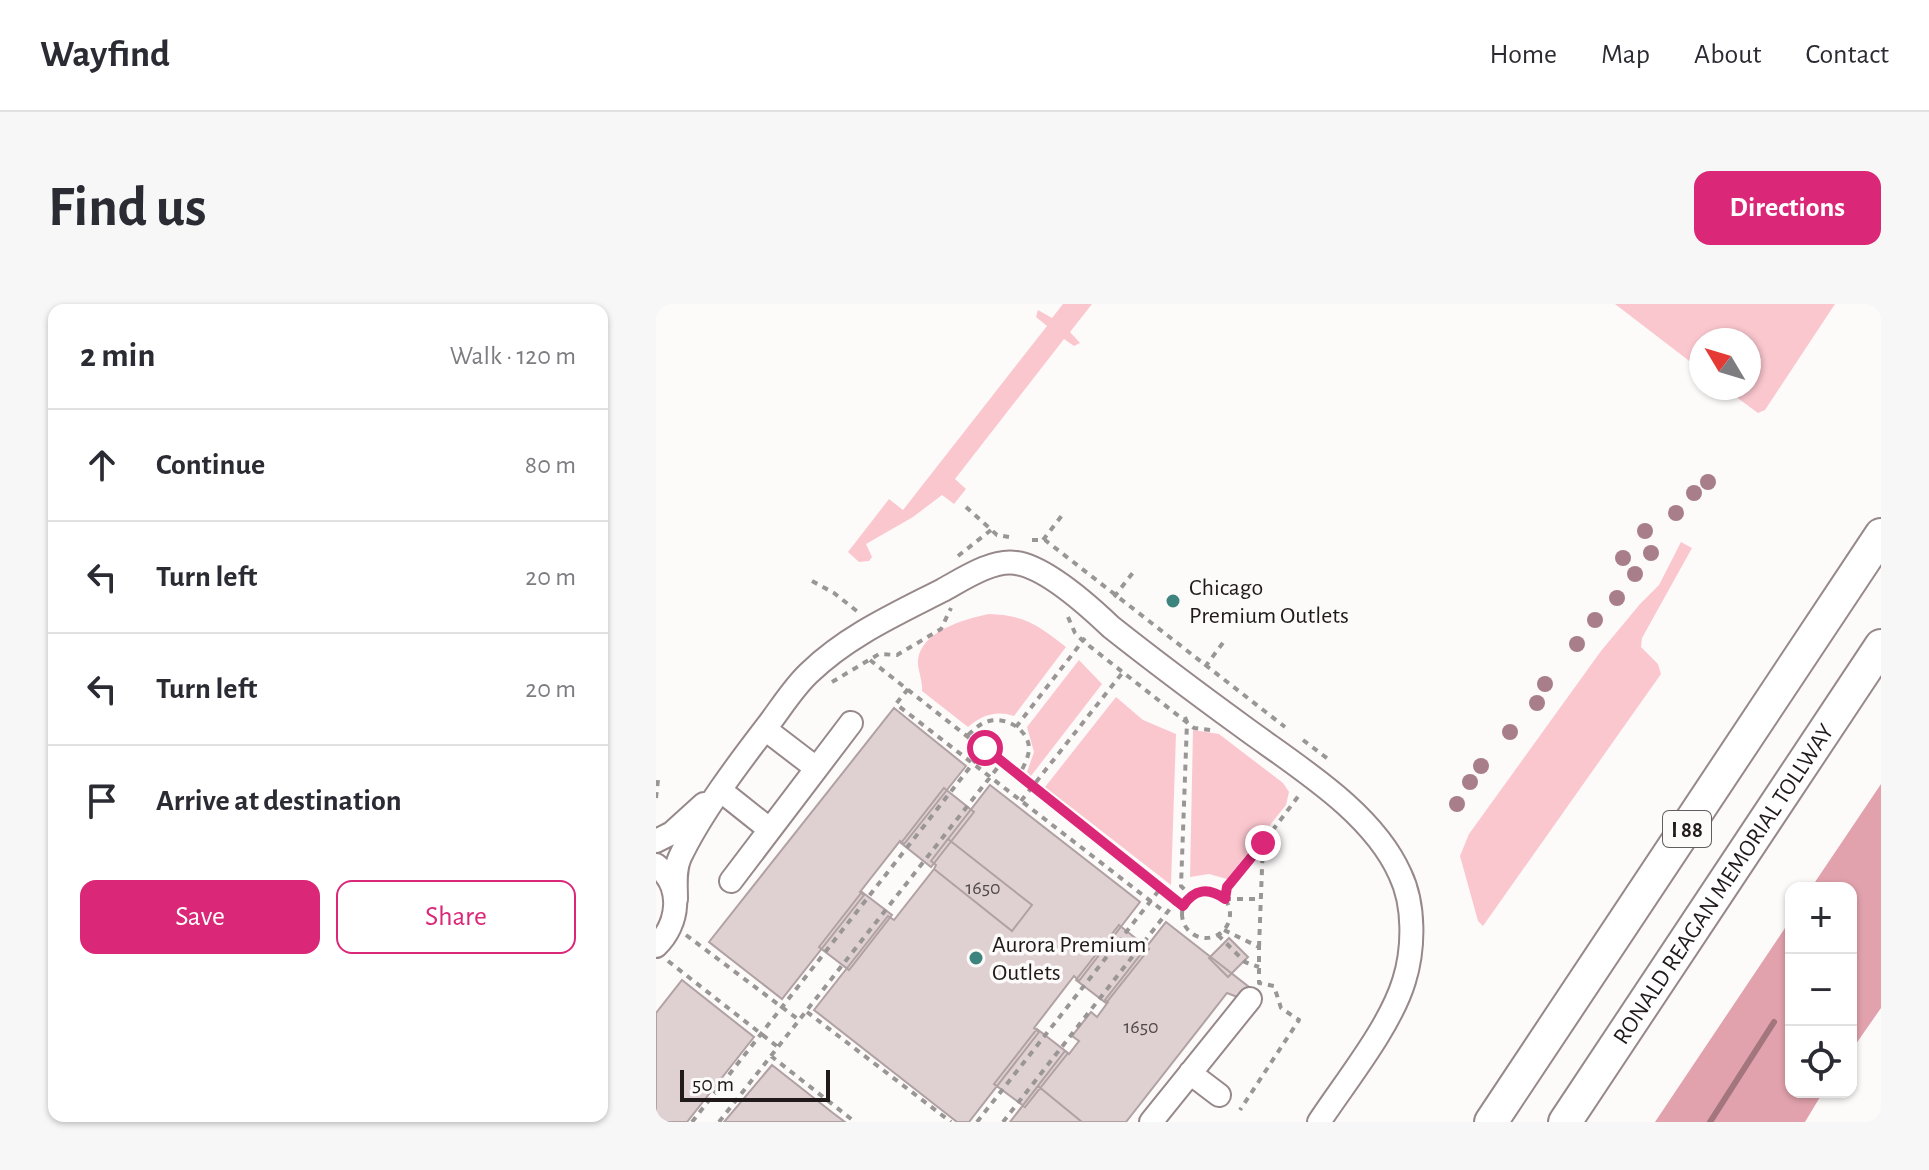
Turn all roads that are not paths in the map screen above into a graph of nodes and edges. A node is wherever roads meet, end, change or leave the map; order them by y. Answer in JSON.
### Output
{"nodes":[{"id":1,"x":1881,"y":535,"type":"edge"},
{"id":2,"x":1881,"y":646,"type":"edge"},
{"id":3,"x":851,"y":723,"type":"dead end"},
{"id":4,"x":765,"y":729,"type":"junction"},
{"id":5,"x":816,"y":768,"type":"junction"},
{"id":6,"x":720,"y":790,"type":"junction"},
{"id":7,"x":769,"y":829,"type":"junction"},
{"id":8,"x":656,"y":841,"type":"edge"},
{"id":9,"x":656,"y":865,"type":"edge"},
{"id":10,"x":731,"y":881,"type":"dead end"},
{"id":11,"x":676,"y":899,"type":"junction"},
{"id":12,"x":661,"y":953,"type":"edge"},
{"id":13,"x":1250,"y":999,"type":"dead end"},
{"id":14,"x":1190,"y":1073,"type":"junction"},
{"id":15,"x":1219,"y":1095,"type":"dead end"},
{"id":16,"x":1151,"y":1122,"type":"edge"},
{"id":17,"x":1319,"y":1122,"type":"edge"},
{"id":18,"x":1491,"y":1122,"type":"edge"},
{"id":19,"x":1565,"y":1122,"type":"edge"}],
"edges":[{"from":1,"to":18,"type":"highway","number":"I 88"},
{"from":2,"to":19,"type":"highway","name":"RONALD REAGAN MEMORIAL TOLLWAY","number":"I 88"},
{"from":3,"to":5,"type":"lane"},
{"from":4,"to":5,"type":"lane"},
{"from":4,"to":6,"type":"lane"},
{"from":4,"to":17,"type":"lane"},
{"from":5,"to":7,"type":"lane"},
{"from":6,"to":7,"type":"lane"},
{"from":6,"to":8,"type":"lane"},
{"from":6,"to":11,"type":"lane"},
{"from":7,"to":10,"type":"lane"},
{"from":9,"to":11,"type":"lane"},
{"from":11,"to":12,"type":"lane"},
{"from":13,"to":14,"type":"lane"},
{"from":14,"to":15,"type":"lane"},
{"from":14,"to":16,"type":"lane"}]}
